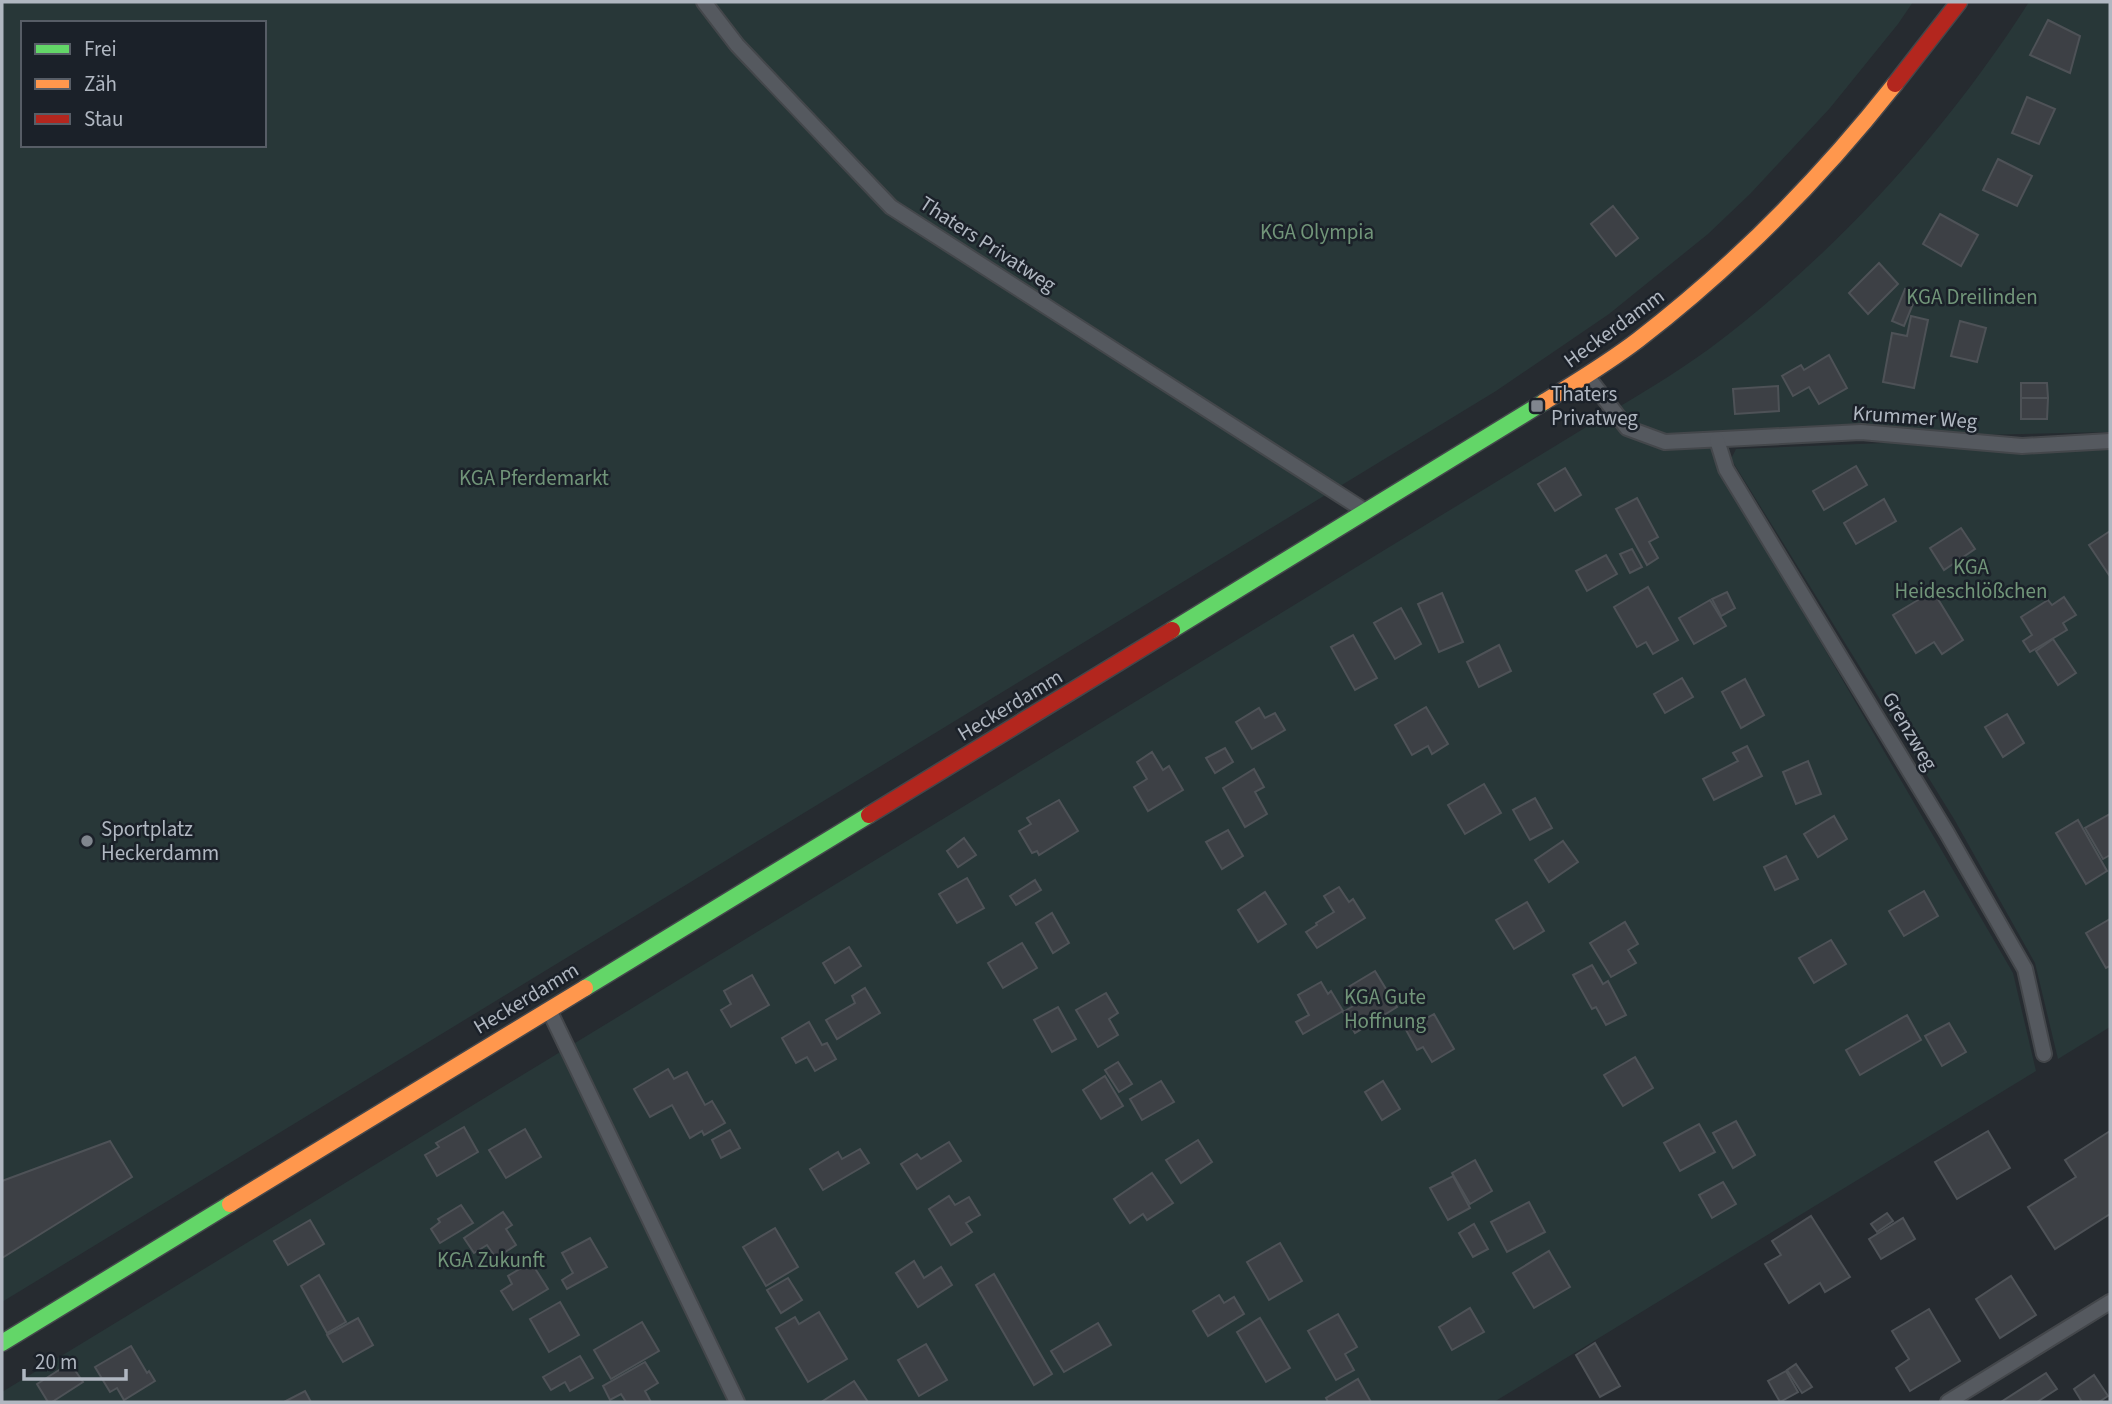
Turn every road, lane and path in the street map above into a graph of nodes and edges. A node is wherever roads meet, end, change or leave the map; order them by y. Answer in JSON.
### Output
{"nodes":[{"id":1,"x":704,"y":2,"type":"edge"},
{"id":2,"x":1959,"y":2,"type":"edge"},
{"id":3,"x":1587,"y":376,"type":"junction"},
{"id":4,"x":1717,"y":440,"type":"junction"},
{"id":5,"x":2110,"y":441,"type":"edge"},
{"id":6,"x":1366,"y":512,"type":"junction"},
{"id":7,"x":548,"y":1009,"type":"junction"},
{"id":8,"x":2044,"y":1054,"type":"dead end"},
{"id":9,"x":2110,"y":1302,"type":"edge"},
{"id":10,"x":2,"y":1343,"type":"edge"},
{"id":11,"x":737,"y":1402,"type":"edge"},
{"id":12,"x":1948,"y":1402,"type":"edge"}],
"edges":[{"from":1,"to":6,"type":"lane","name":"Thaters Privatweg"},
{"from":2,"to":3,"type":"street","name":"Heckerdamm"},
{"from":3,"to":4,"type":"lane","name":"Krummer Weg"},
{"from":3,"to":6,"type":"street","name":"Heckerdamm"},
{"from":4,"to":5,"type":"lane","name":"Krummer Weg"},
{"from":4,"to":8,"type":"lane","name":"Grenzweg"},
{"from":6,"to":7,"type":"street","name":"Heckerdamm"},
{"from":7,"to":10,"type":"street","name":"Heckerdamm"},
{"from":7,"to":11,"type":"lane"},
{"from":9,"to":12,"type":"lane"}]}
